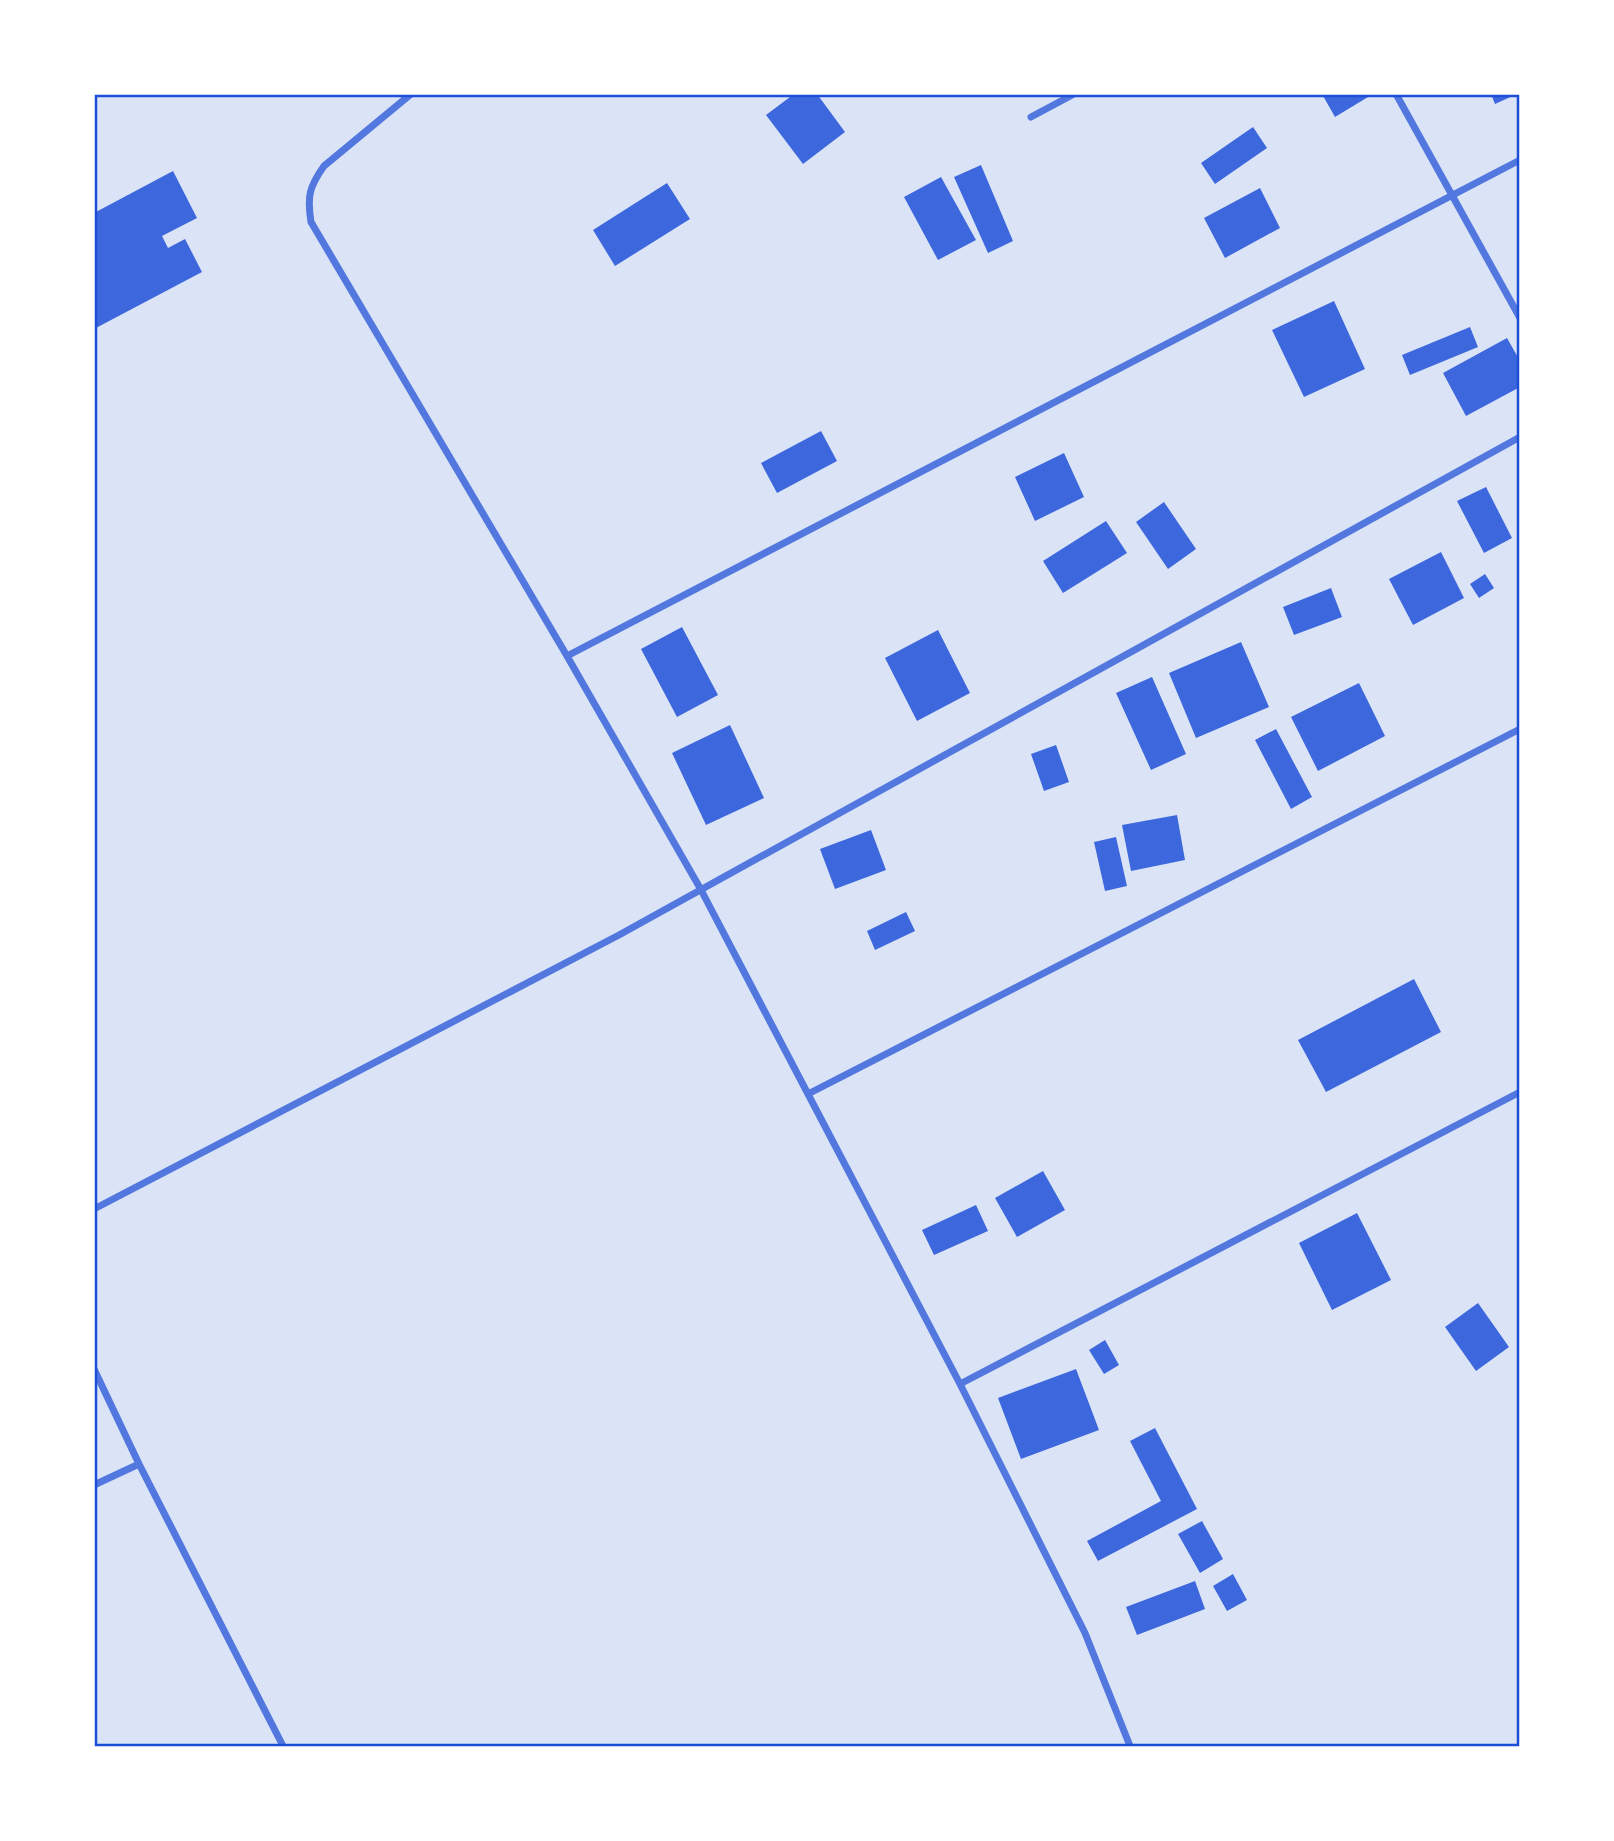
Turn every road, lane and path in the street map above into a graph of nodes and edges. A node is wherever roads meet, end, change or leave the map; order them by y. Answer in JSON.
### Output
{"nodes":[{"id":1,"x":411,"y":94,"type":"edge"},
{"id":2,"x":1074,"y":94,"type":"edge"},
{"id":3,"x":1396,"y":94,"type":"edge"},
{"id":4,"x":1031,"y":117,"type":"dead end"},
{"id":5,"x":1520,"y":160,"type":"edge"},
{"id":6,"x":1452,"y":197,"type":"junction"},
{"id":7,"x":1520,"y":318,"type":"edge"},
{"id":8,"x":1520,"y":437,"type":"edge"},
{"id":9,"x":567,"y":656,"type":"junction"},
{"id":10,"x":1520,"y":729,"type":"edge"},
{"id":11,"x":700,"y":888,"type":"junction"},
{"id":12,"x":1520,"y":1092,"type":"edge"},
{"id":13,"x":808,"y":1094,"type":"junction"},
{"id":14,"x":94,"y":1209,"type":"edge"},
{"id":15,"x":94,"y":1368,"type":"edge"},
{"id":16,"x":960,"y":1384,"type":"junction"},
{"id":17,"x":139,"y":1464,"type":"junction"},
{"id":18,"x":94,"y":1485,"type":"edge"},
{"id":19,"x":283,"y":1746,"type":"edge"},
{"id":20,"x":1130,"y":1746,"type":"edge"}],
"edges":[{"from":1,"to":9,"type":"street"},
{"from":2,"to":4,"type":"street"},
{"from":3,"to":6,"type":"street"},
{"from":5,"to":6,"type":"street"},
{"from":6,"to":7,"type":"street"},
{"from":6,"to":9,"type":"street"},
{"from":8,"to":11,"type":"street"},
{"from":9,"to":11,"type":"street"},
{"from":10,"to":13,"type":"street"},
{"from":11,"to":13,"type":"street"},
{"from":11,"to":14,"type":"street"},
{"from":12,"to":16,"type":"street"},
{"from":13,"to":16,"type":"street"},
{"from":15,"to":17,"type":"street"},
{"from":16,"to":20,"type":"street"},
{"from":17,"to":18,"type":"street"},
{"from":17,"to":19,"type":"street"}]}
